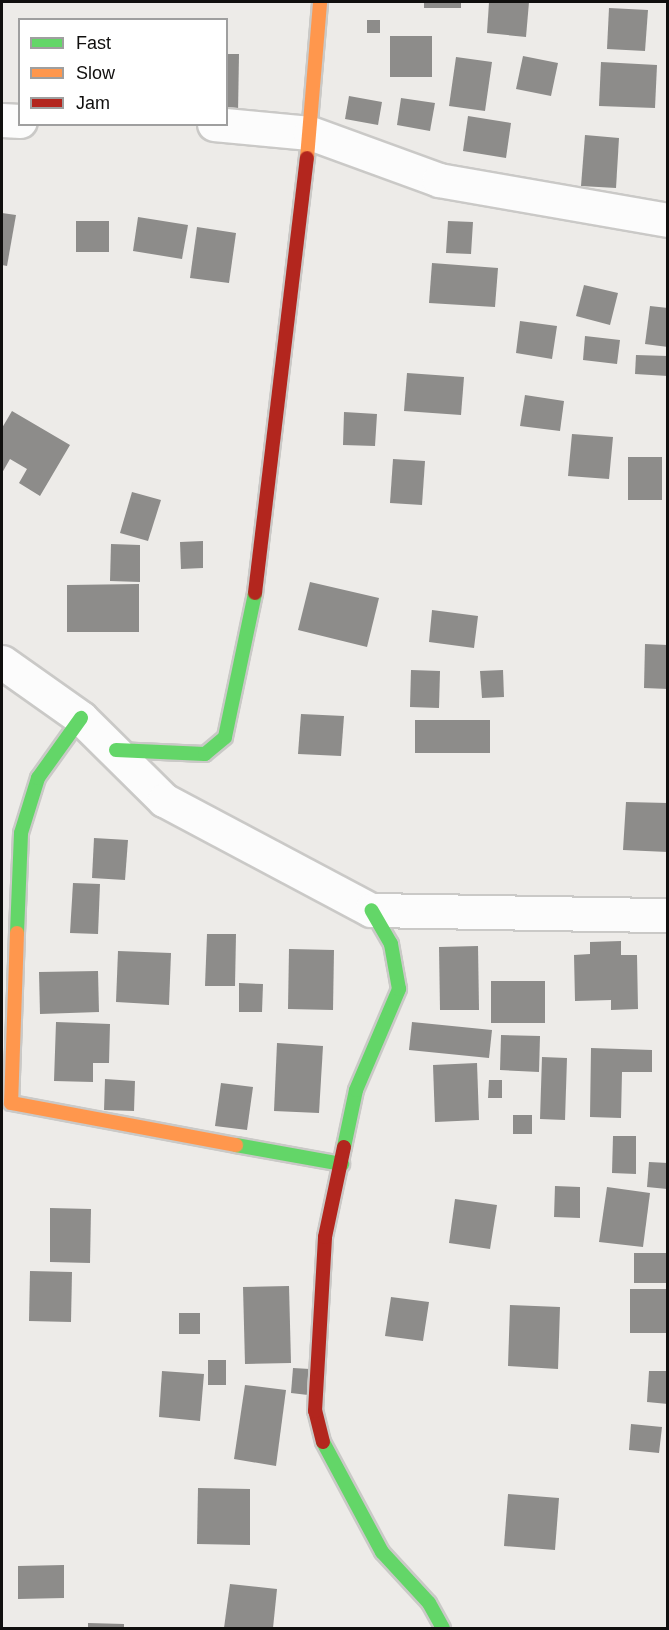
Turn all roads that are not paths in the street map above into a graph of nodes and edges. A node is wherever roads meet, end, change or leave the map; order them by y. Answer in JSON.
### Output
{"nodes":[{"id":1,"x":320,"y":2,"type":"edge"},
{"id":2,"x":2,"y":120,"type":"edge"},
{"id":3,"x":18,"y":121,"type":"edge"},
{"id":4,"x":228,"y":125,"type":"edge"},
{"id":5,"x":310,"y":134,"type":"junction"},
{"id":6,"x":668,"y":220,"type":"edge"},
{"id":7,"x":2,"y":662,"type":"edge"},
{"id":8,"x":81,"y":718,"type":"junction"},
{"id":9,"x":116,"y":750,"type":"junction"},
{"id":10,"x":371,"y":910,"type":"junction"},
{"id":11,"x":668,"y":915,"type":"edge"},
{"id":12,"x":342,"y":1164,"type":"junction"},
{"id":13,"x":443,"y":1629,"type":"edge"}],
"edges":[{"from":1,"to":5,"type":"street"},
{"from":2,"to":3,"type":"street"},
{"from":4,"to":5,"type":"street"},
{"from":5,"to":6,"type":"street"},
{"from":5,"to":9,"type":"street"},
{"from":7,"to":8,"type":"street"},
{"from":8,"to":9,"type":"street"},
{"from":8,"to":12,"type":"street"},
{"from":9,"to":10,"type":"street"},
{"from":10,"to":11,"type":"street"},
{"from":10,"to":12,"type":"street"},
{"from":12,"to":13,"type":"street"}]}
